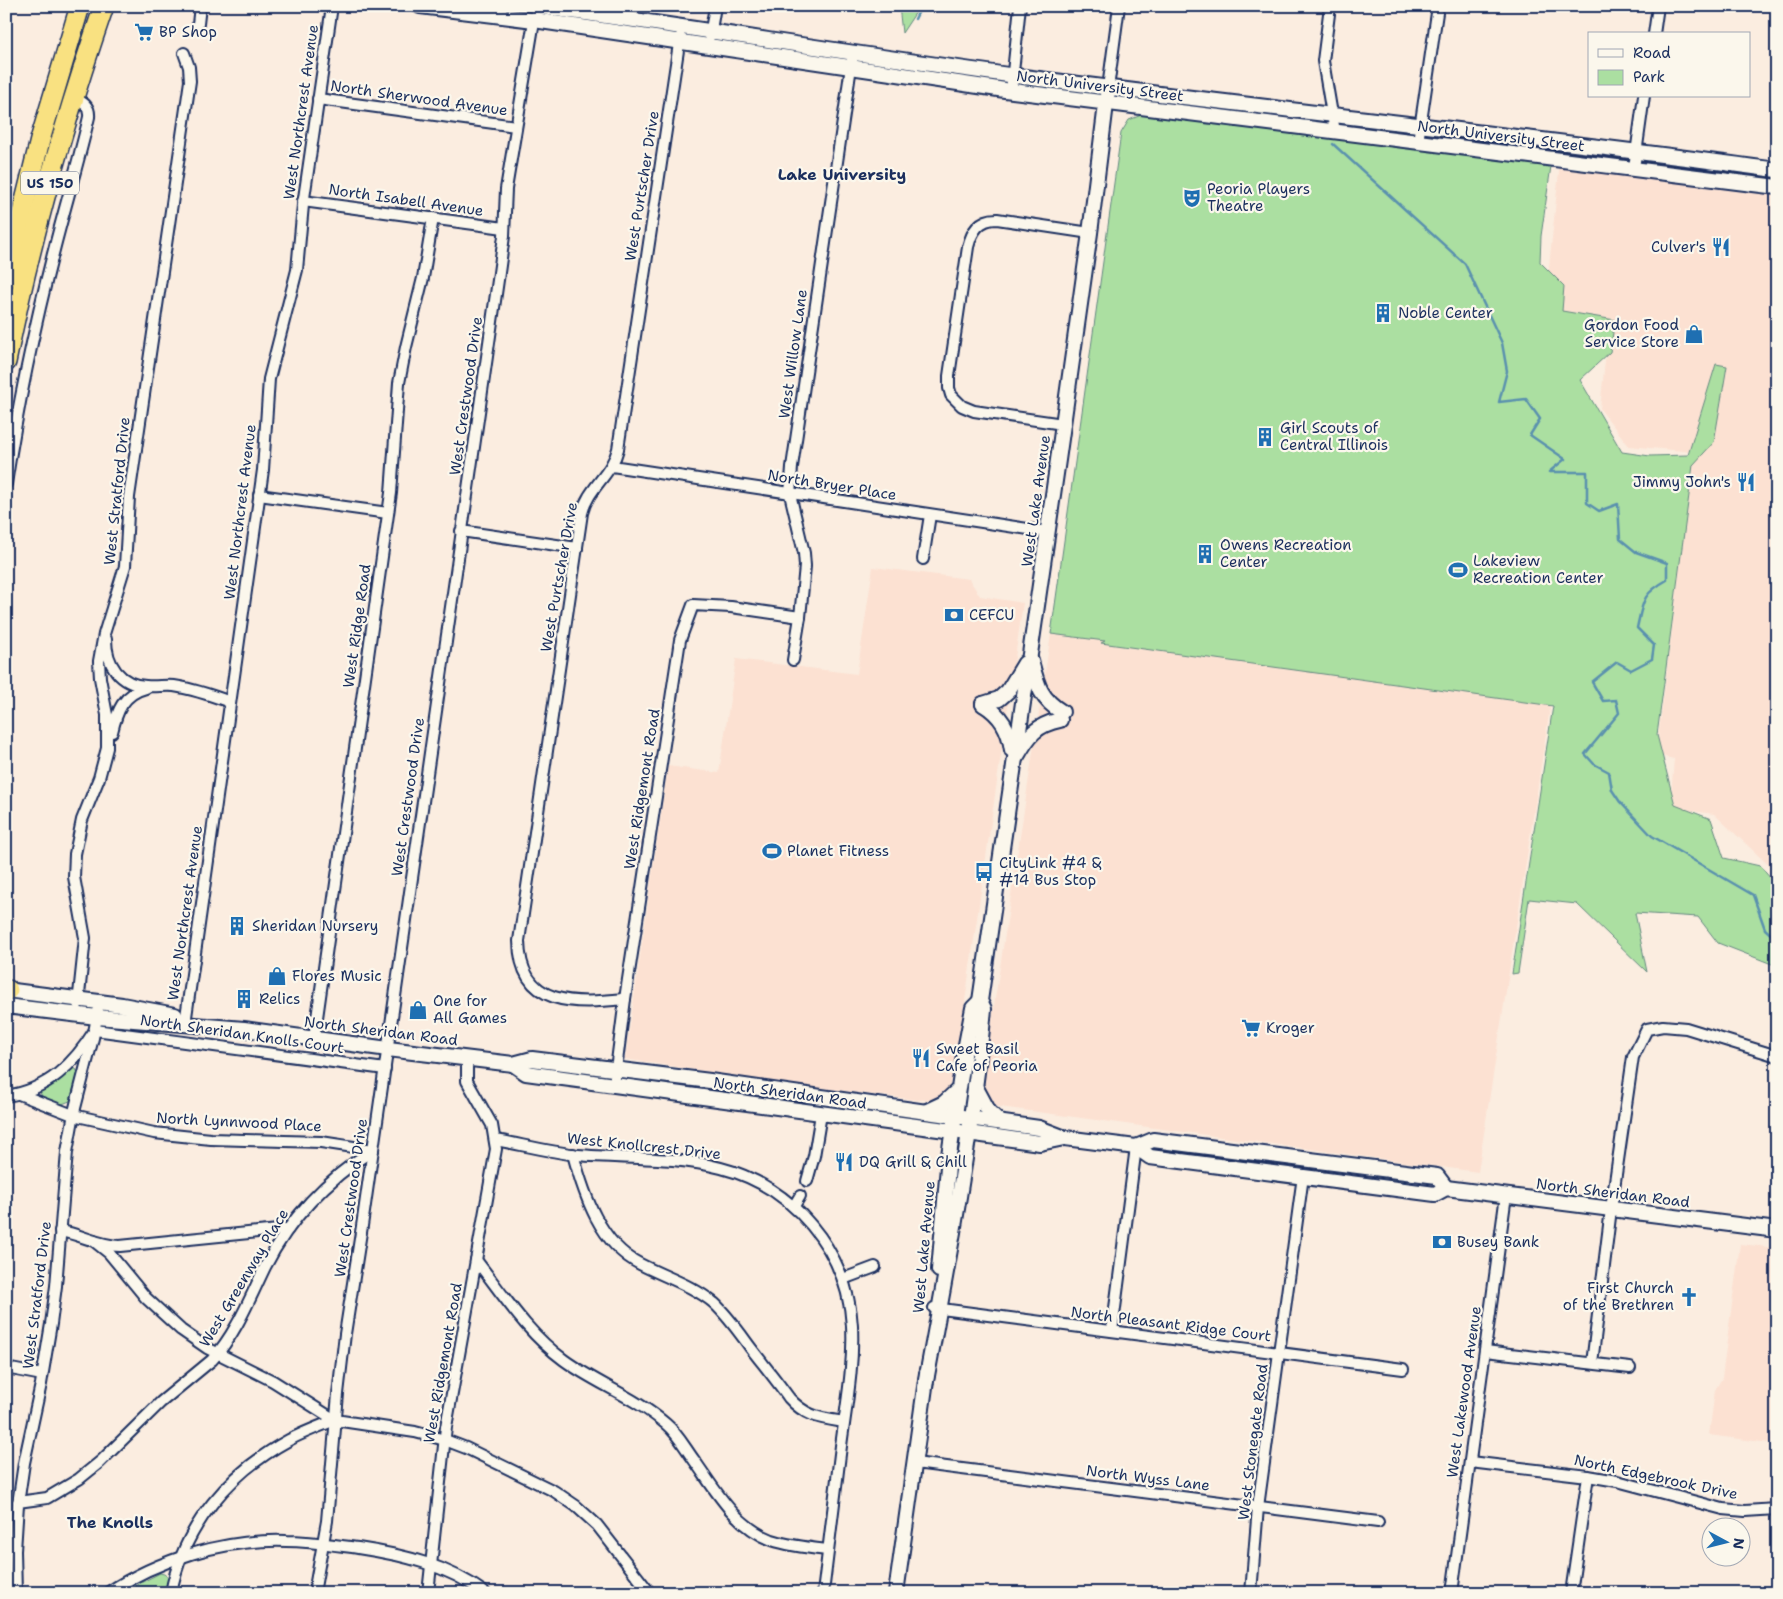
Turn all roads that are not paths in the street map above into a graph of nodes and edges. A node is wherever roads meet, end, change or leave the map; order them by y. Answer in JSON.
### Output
{"nodes":[{"id":1,"x":104,"y":6,"type":"edge"},
{"id":2,"x":111,"y":6,"type":"edge"},
{"id":3,"x":200,"y":6,"type":"edge"},
{"id":4,"x":332,"y":6,"type":"edge"},
{"id":5,"x":420,"y":6,"type":"edge"},
{"id":6,"x":715,"y":6,"type":"edge"},
{"id":7,"x":1020,"y":6,"type":"edge"},
{"id":8,"x":1119,"y":6,"type":"edge"},
{"id":9,"x":1330,"y":6,"type":"edge"},
{"id":10,"x":1438,"y":6,"type":"edge"},
{"id":11,"x":1658,"y":6,"type":"edge"},
{"id":12,"x":535,"y":10,"type":"edge"},
{"id":13,"x":78,"y":12,"type":"edge"},
{"id":14,"x":198,"y":24,"type":"dead end"},
{"id":15,"x":682,"y":26,"type":"junction"},
{"id":16,"x":711,"y":30,"type":"junction"},
{"id":17,"x":1654,"y":32,"type":"edge"},
{"id":18,"x":680,"y":42,"type":"junction"},
{"id":19,"x":709,"y":47,"type":"junction"},
{"id":20,"x":853,"y":52,"type":"junction"},
{"id":21,"x":184,"y":53,"type":"dead end"},
{"id":22,"x":851,"y":68,"type":"junction"},
{"id":23,"x":1013,"y":76,"type":"junction"},
{"id":24,"x":1108,"y":88,"type":"junction"},
{"id":25,"x":1012,"y":91,"type":"junction"},
{"id":26,"x":75,"y":98,"type":"junction"},
{"id":27,"x":1644,"y":98,"type":"edge"},
{"id":28,"x":318,"y":99,"type":"junction"},
{"id":29,"x":1106,"y":104,"type":"junction"},
{"id":30,"x":1332,"y":116,"type":"junction"},
{"id":31,"x":516,"y":126,"type":"junction"},
{"id":32,"x":1420,"y":126,"type":"junction"},
{"id":33,"x":1335,"y":132,"type":"junction"},
{"id":34,"x":1418,"y":142,"type":"junction"},
{"id":35,"x":1636,"y":152,"type":"junction"},
{"id":36,"x":1634,"y":168,"type":"junction"},
{"id":37,"x":1777,"y":170,"type":"edge"},
{"id":38,"x":1777,"y":187,"type":"edge"},
{"id":39,"x":303,"y":201,"type":"junction"},
{"id":40,"x":433,"y":218,"type":"junction"},
{"id":41,"x":504,"y":228,"type":"junction"},
{"id":42,"x":1090,"y":233,"type":"junction"},
{"id":43,"x":6,"y":278,"type":"edge"},
{"id":44,"x":6,"y":362,"type":"edge"},
{"id":45,"x":1063,"y":424,"type":"junction"},
{"id":46,"x":612,"y":466,"type":"junction"},
{"id":47,"x":7,"y":480,"type":"edge"},
{"id":48,"x":790,"y":494,"type":"junction"},
{"id":49,"x":259,"y":495,"type":"junction"},
{"id":50,"x":388,"y":513,"type":"junction"},
{"id":51,"x":930,"y":515,"type":"junction"},
{"id":52,"x":461,"y":531,"type":"junction"},
{"id":53,"x":1048,"y":532,"type":"junction"},
{"id":54,"x":577,"y":548,"type":"junction"},
{"id":55,"x":923,"y":559,"type":"dead end"},
{"id":56,"x":800,"y":617,"type":"junction"},
{"id":57,"x":108,"y":618,"type":"junction"},
{"id":58,"x":1029,"y":656,"type":"junction"},
{"id":59,"x":793,"y":660,"type":"dead end"},
{"id":60,"x":154,"y":686,"type":"junction"},
{"id":61,"x":230,"y":702,"type":"junction"},
{"id":62,"x":107,"y":753,"type":"junction"},
{"id":63,"x":1014,"y":760,"type":"junction"},
{"id":64,"x":7,"y":994,"type":"edge"},
{"id":65,"x":625,"y":999,"type":"junction"},
{"id":66,"x":79,"y":1000,"type":"junction"},
{"id":67,"x":980,"y":1001,"type":"junction"},
{"id":68,"x":99,"y":1002,"type":"junction"},
{"id":69,"x":77,"y":1015,"type":"junction"},
{"id":70,"x":186,"y":1020,"type":"junction"},
{"id":71,"x":96,"y":1023,"type":"junction"},
{"id":72,"x":314,"y":1039,"type":"junction"},
{"id":73,"x":388,"y":1050,"type":"junction"},
{"id":74,"x":1777,"y":1056,"type":"edge"},
{"id":75,"x":467,"y":1059,"type":"junction"},
{"id":76,"x":513,"y":1064,"type":"junction"},
{"id":77,"x":385,"y":1069,"type":"junction"},
{"id":78,"x":616,"y":1069,"type":"junction"},
{"id":79,"x":710,"y":1081,"type":"junction"},
{"id":80,"x":614,"y":1086,"type":"junction"},
{"id":81,"x":975,"y":1086,"type":"junction"},
{"id":82,"x":958,"y":1090,"type":"junction"},
{"id":83,"x":651,"y":1091,"type":"junction"},
{"id":84,"x":19,"y":1094,"type":"junction"},
{"id":85,"x":6,"y":1096,"type":"edge"},
{"id":86,"x":862,"y":1103,"type":"junction"},
{"id":87,"x":768,"y":1107,"type":"junction"},
{"id":88,"x":924,"y":1112,"type":"junction"},
{"id":89,"x":821,"y":1114,"type":"junction"},
{"id":90,"x":73,"y":1115,"type":"junction"},
{"id":91,"x":955,"y":1116,"type":"junction"},
{"id":92,"x":971,"y":1119,"type":"junction"},
{"id":93,"x":1001,"y":1123,"type":"junction"},
{"id":94,"x":922,"y":1127,"type":"junction"},
{"id":95,"x":952,"y":1132,"type":"junction"},
{"id":96,"x":968,"y":1134,"type":"junction"},
{"id":97,"x":997,"y":1138,"type":"junction"},
{"id":98,"x":1064,"y":1138,"type":"junction"},
{"id":99,"x":496,"y":1140,"type":"junction"},
{"id":100,"x":1136,"y":1147,"type":"junction"},
{"id":101,"x":373,"y":1150,"type":"junction"},
{"id":102,"x":573,"y":1154,"type":"junction"},
{"id":103,"x":948,"y":1160,"type":"junction"},
{"id":104,"x":965,"y":1160,"type":"junction"},
{"id":105,"x":1307,"y":1160,"type":"junction"},
{"id":106,"x":1264,"y":1171,"type":"junction"},
{"id":107,"x":1302,"y":1176,"type":"junction"},
{"id":108,"x":807,"y":1181,"type":"dead end"},
{"id":109,"x":1339,"y":1181,"type":"junction"},
{"id":110,"x":1446,"y":1188,"type":"junction"},
{"id":111,"x":1506,"y":1195,"type":"junction"},
{"id":112,"x":800,"y":1196,"type":"dead end"},
{"id":113,"x":794,"y":1206,"type":"junction"},
{"id":114,"x":1611,"y":1209,"type":"junction"},
{"id":115,"x":288,"y":1229,"type":"junction"},
{"id":116,"x":1777,"y":1230,"type":"edge"},
{"id":117,"x":60,"y":1231,"type":"junction"},
{"id":118,"x":94,"y":1241,"type":"junction"},
{"id":119,"x":476,"y":1260,"type":"junction"},
{"id":120,"x":875,"y":1267,"type":"dead end"},
{"id":121,"x":843,"y":1278,"type":"junction"},
{"id":122,"x":937,"y":1308,"type":"junction"},
{"id":123,"x":1112,"y":1331,"type":"junction"},
{"id":124,"x":1485,"y":1351,"type":"junction"},
{"id":125,"x":1279,"y":1353,"type":"junction"},
{"id":126,"x":218,"y":1354,"type":"junction"},
{"id":127,"x":1592,"y":1363,"type":"junction"},
{"id":128,"x":6,"y":1368,"type":"edge"},
{"id":129,"x":1630,"y":1368,"type":"dead end"},
{"id":130,"x":1403,"y":1369,"type":"dead end"},
{"id":131,"x":42,"y":1375,"type":"junction"},
{"id":132,"x":335,"y":1420,"type":"junction"},
{"id":133,"x":844,"y":1422,"type":"junction"},
{"id":134,"x":445,"y":1440,"type":"junction"},
{"id":135,"x":1470,"y":1462,"type":"junction"},
{"id":136,"x":915,"y":1463,"type":"junction"},
{"id":137,"x":1588,"y":1476,"type":"junction"},
{"id":138,"x":18,"y":1502,"type":"junction"},
{"id":139,"x":1258,"y":1508,"type":"junction"},
{"id":140,"x":1777,"y":1509,"type":"edge"},
{"id":141,"x":1378,"y":1522,"type":"dead end"},
{"id":142,"x":323,"y":1544,"type":"junction"},
{"id":143,"x":828,"y":1550,"type":"junction"},
{"id":144,"x":180,"y":1558,"type":"junction"},
{"id":145,"x":431,"y":1564,"type":"junction"},
{"id":146,"x":16,"y":1593,"type":"edge"},
{"id":147,"x":107,"y":1593,"type":"edge"},
{"id":148,"x":171,"y":1593,"type":"edge"},
{"id":149,"x":314,"y":1593,"type":"edge"},
{"id":150,"x":428,"y":1593,"type":"edge"},
{"id":151,"x":485,"y":1593,"type":"edge"},
{"id":152,"x":650,"y":1593,"type":"edge"},
{"id":153,"x":823,"y":1593,"type":"edge"},
{"id":154,"x":896,"y":1593,"type":"edge"},
{"id":155,"x":1251,"y":1593,"type":"edge"},
{"id":156,"x":1452,"y":1593,"type":"edge"},
{"id":157,"x":1571,"y":1593,"type":"edge"}],
"edges":[{"from":1,"to":26,"type":"highway","number":"US 150"},
{"from":2,"to":26,"type":"highway"},
{"from":3,"to":14,"type":"street"},
{"from":4,"to":28,"type":"street","name":"West Northcrest Avenue"},
{"from":5,"to":12,"type":"main road","name":"North University Street"},
{"from":6,"to":16,"type":"street"},
{"from":7,"to":23,"type":"street"},
{"from":8,"to":24,"type":"street","name":"West Lake Avenue"},
{"from":9,"to":30,"type":"street"},
{"from":10,"to":32,"type":"street"},
{"from":11,"to":17,"type":"street"},
{"from":12,"to":15,"type":"main road","name":"North University Street"},
{"from":12,"to":18,"type":"main road","name":"North University Street"},
{"from":12,"to":31,"type":"street","name":"West Crestwood Drive"},
{"from":13,"to":43,"type":"highway","number":"US 150"},
{"from":15,"to":16,"type":"main road","name":"North University Street"},
{"from":15,"to":18,"type":"street","name":"West Purtscher Drive"},
{"from":16,"to":19,"type":"street"},
{"from":16,"to":20,"type":"main road","name":"North University Street"},
{"from":18,"to":19,"type":"main road","name":"North University Street"},
{"from":18,"to":46,"type":"street","name":"West Purtscher Drive"},
{"from":19,"to":22,"type":"main road","name":"North University Street"},
{"from":20,"to":22,"type":"street","name":"West Willow Lane"},
{"from":20,"to":23,"type":"main road","name":"North University Street"},
{"from":21,"to":57,"type":"street","name":"West Stratford Drive"},
{"from":22,"to":25,"type":"main road","name":"North University Street"},
{"from":22,"to":48,"type":"street","name":"West Willow Lane"},
{"from":23,"to":24,"type":"main road","name":"North University Street"},
{"from":23,"to":25,"type":"street"},
{"from":24,"to":29,"type":"main road","name":"West Lake Avenue"},
{"from":24,"to":30,"type":"main road","name":"North University Street"},
{"from":25,"to":29,"type":"main road","name":"North University Street"},
{"from":26,"to":44,"type":"highway","number":"US 150"},
{"from":26,"to":47,"type":"street"},
{"from":27,"to":35,"type":"street"},
{"from":28,"to":31,"type":"street","name":"North Sherwood Avenue"},
{"from":28,"to":39,"type":"street","name":"West Northcrest Avenue"},
{"from":29,"to":33,"type":"main road","name":"North University Street"},
{"from":29,"to":42,"type":"main road","name":"West Lake Avenue"},
{"from":30,"to":32,"type":"main road","name":"North University Street"},
{"from":30,"to":33,"type":"street"},
{"from":31,"to":41,"type":"street","name":"West Crestwood Drive"},
{"from":32,"to":34,"type":"street"},
{"from":32,"to":35,"type":"main road","name":"North University Street"},
{"from":33,"to":34,"type":"main road","name":"North University Street"},
{"from":34,"to":36,"type":"main road","name":"North University Street"},
{"from":35,"to":36,"type":"street"},
{"from":35,"to":37,"type":"main road","name":"North University Street"},
{"from":36,"to":38,"type":"main road","name":"North University Street"},
{"from":39,"to":40,"type":"street","name":"North Isabell Avenue"},
{"from":39,"to":49,"type":"street","name":"West Northcrest Avenue"},
{"from":40,"to":41,"type":"street","name":"North Isabell Avenue"},
{"from":40,"to":50,"type":"street","name":"West Ridge Road"},
{"from":41,"to":52,"type":"street","name":"West Crestwood Drive"},
{"from":42,"to":45,"type":"main road","name":"West Lake Avenue"},
{"from":42,"to":45,"type":"street"},
{"from":45,"to":53,"type":"main road","name":"West Lake Avenue"},
{"from":46,"to":48,"type":"street","name":"North Bryer Place"},
{"from":46,"to":54,"type":"street","name":"West Purtscher Drive"},
{"from":48,"to":51,"type":"street","name":"North Bryer Place"},
{"from":48,"to":56,"type":"street","name":"West Willow Lane"},
{"from":49,"to":50,"type":"street"},
{"from":49,"to":61,"type":"street","name":"West Northcrest Avenue"},
{"from":50,"to":72,"type":"street","name":"West Ridge Road"},
{"from":51,"to":53,"type":"street","name":"North Bryer Place"},
{"from":51,"to":55,"type":"street"},
{"from":52,"to":54,"type":"street"},
{"from":52,"to":73,"type":"street","name":"West Crestwood Drive"},
{"from":53,"to":58,"type":"main road","name":"West Lake Avenue"},
{"from":54,"to":65,"type":"street","name":"West Purtscher Drive"},
{"from":56,"to":59,"type":"street","name":"West Willow Lane"},
{"from":56,"to":65,"type":"street","name":"West Ridgemont Road"},
{"from":57,"to":60,"type":"street"},
{"from":57,"to":62,"type":"street","name":"West Stratford Drive"},
{"from":58,"to":63,"type":"main road","name":"West Lake Avenue"},
{"from":58,"to":63,"type":"main road"},
{"from":58,"to":63,"type":"main road"},
{"from":60,"to":61,"type":"street"},
{"from":60,"to":62,"type":"street"},
{"from":61,"to":70,"type":"street","name":"West Northcrest Avenue"},
{"from":62,"to":66,"type":"street","name":"West Stratford Drive"},
{"from":63,"to":67,"type":"main road","name":"West Lake Avenue"},
{"from":64,"to":66,"type":"main road","name":"North Sheridan Road"},
{"from":64,"to":69,"type":"main road","name":"North Sheridan Road"},
{"from":65,"to":78,"type":"street","name":"West Ridgemont Road"},
{"from":66,"to":68,"type":"main road","name":"North Sheridan Road"},
{"from":66,"to":69,"type":"street","name":"West Stratford Drive"},
{"from":67,"to":81,"type":"main road","name":"West Lake Avenue"},
{"from":67,"to":82,"type":"main road","name":"West Lake Avenue"},
{"from":68,"to":70,"type":"main road","name":"North Sheridan Road"},
{"from":68,"to":71,"type":"street","name":"West Stratford Drive"},
{"from":69,"to":71,"type":"main road","name":"North Sheridan Road"},
{"from":70,"to":71,"type":"main road","name":"North Sheridan Road"},
{"from":70,"to":72,"type":"main road","name":"North Sheridan Road"},
{"from":71,"to":77,"type":"street","name":"North Sheridan Knolls Court"},
{"from":71,"to":84,"type":"street","name":"North Lynnwood Place"},
{"from":71,"to":90,"type":"street","name":"West Stratford Drive"},
{"from":72,"to":73,"type":"main road","name":"North Sheridan Road"},
{"from":73,"to":75,"type":"main road","name":"North Sheridan Road"},
{"from":73,"to":77,"type":"street","name":"West Crestwood Drive"},
{"from":74,"to":114,"type":"street"},
{"from":75,"to":76,"type":"main road","name":"North Sheridan Road"},
{"from":75,"to":99,"type":"street"},
{"from":76,"to":78,"type":"main road","name":"North Sheridan Road"},
{"from":76,"to":80,"type":"main road","name":"North Sheridan Road"},
{"from":77,"to":101,"type":"street","name":"West Crestwood Drive"},
{"from":78,"to":79,"type":"main road","name":"North Sheridan Road"},
{"from":78,"to":80,"type":"street","name":"West Ridgemont Road"},
{"from":79,"to":83,"type":"main road"},
{"from":79,"to":86,"type":"main road","name":"North Sheridan Road"},
{"from":79,"to":87,"type":"main road"},
{"from":80,"to":83,"type":"main road","name":"North Sheridan Road"},
{"from":81,"to":92,"type":"main road","name":"West Lake Avenue"},
{"from":81,"to":93,"type":"main road"},
{"from":82,"to":88,"type":"main road"},
{"from":82,"to":91,"type":"main road","name":"West Lake Avenue"},
{"from":83,"to":87,"type":"main road","name":"North Sheridan Road"},
{"from":84,"to":85,"type":"street","name":"North Lynnwood Place"},
{"from":84,"to":90,"type":"street","name":"North Lynnwood Place"},
{"from":86,"to":88,"type":"main road","name":"North Sheridan Road"},
{"from":86,"to":89,"type":"main road"},
{"from":87,"to":89,"type":"main road","name":"North Sheridan Road"},
{"from":88,"to":91,"type":"main road","name":"North Sheridan Road"},
{"from":89,"to":94,"type":"main road","name":"North Sheridan Road"},
{"from":89,"to":108,"type":"street"},
{"from":90,"to":101,"type":"street","name":"North Lynnwood Place"},
{"from":90,"to":117,"type":"street","name":"West Stratford Drive"},
{"from":91,"to":92,"type":"main road","name":"North Sheridan Road"},
{"from":91,"to":95,"type":"main road","name":"West Lake Avenue"},
{"from":92,"to":93,"type":"main road","name":"North Sheridan Road"},
{"from":92,"to":96,"type":"main road","name":"West Lake Avenue"},
{"from":93,"to":98,"type":"main road","name":"North Sheridan Road"},
{"from":94,"to":95,"type":"main road","name":"North Sheridan Road"},
{"from":94,"to":103,"type":"main road"},
{"from":95,"to":96,"type":"main road","name":"North Sheridan Road"},
{"from":95,"to":103,"type":"main road","name":"West Lake Avenue"},
{"from":96,"to":97,"type":"main road","name":"North Sheridan Road"},
{"from":96,"to":104,"type":"main road","name":"West Lake Avenue"},
{"from":97,"to":98,"type":"main road","name":"North Sheridan Road"},
{"from":97,"to":104,"type":"main road"},
{"from":98,"to":100,"type":"main road","name":"North Sheridan Road"},
{"from":99,"to":102,"type":"street","name":"West Knollcrest Drive"},
{"from":99,"to":119,"type":"street","name":"West Ridgemont Road"},
{"from":100,"to":105,"type":"main road","name":"North Sheridan Road"},
{"from":100,"to":106,"type":"main road","name":"North Sheridan Road"},
{"from":100,"to":123,"type":"street"},
{"from":101,"to":115,"type":"street","name":"West Greenway Place"},
{"from":101,"to":132,"type":"street","name":"West Crestwood Drive"},
{"from":102,"to":113,"type":"street","name":"West Knollcrest Drive"},
{"from":102,"to":133,"type":"street"},
{"from":103,"to":122,"type":"main road","name":"West Lake Avenue"},
{"from":104,"to":122,"type":"main road","name":"West Lake Avenue"},
{"from":105,"to":106,"type":"main road"},
{"from":105,"to":109,"type":"main road"},
{"from":105,"to":110,"type":"main road","name":"North Sheridan Road"},
{"from":106,"to":107,"type":"main road","name":"North Sheridan Road"},
{"from":107,"to":109,"type":"main road","name":"North Sheridan Road"},
{"from":107,"to":125,"type":"street","name":"West Stonegate Road"},
{"from":109,"to":110,"type":"main road","name":"North Sheridan Road"},
{"from":110,"to":111,"type":"main road","name":"North Sheridan Road"},
{"from":111,"to":114,"type":"main road","name":"North Sheridan Road"},
{"from":111,"to":124,"type":"street","name":"West Lakewood Avenue"},
{"from":112,"to":113,"type":"street"},
{"from":113,"to":121,"type":"street","name":"West Knollcrest Drive"},
{"from":114,"to":116,"type":"main road","name":"North Sheridan Road"},
{"from":114,"to":127,"type":"street"},
{"from":115,"to":118,"type":"street"},
{"from":115,"to":126,"type":"street","name":"West Greenway Place"},
{"from":117,"to":118,"type":"street"},
{"from":117,"to":131,"type":"street","name":"West Stratford Drive"},
{"from":118,"to":126,"type":"street"},
{"from":119,"to":134,"type":"street","name":"West Ridgemont Road"},
{"from":119,"to":143,"type":"street"},
{"from":120,"to":121,"type":"street"},
{"from":121,"to":133,"type":"street","name":"West Knollcrest Drive"},
{"from":122,"to":123,"type":"street","name":"North Pleasant Ridge Court"},
{"from":122,"to":136,"type":"main road","name":"West Lake Avenue"},
{"from":123,"to":125,"type":"street","name":"North Pleasant Ridge Court"},
{"from":124,"to":127,"type":"street"},
{"from":124,"to":135,"type":"street","name":"West Lakewood Avenue"},
{"from":125,"to":130,"type":"street","name":"North Pleasant Ridge Court"},
{"from":125,"to":139,"type":"street","name":"West Stonegate Road"},
{"from":126,"to":132,"type":"street"},
{"from":126,"to":138,"type":"street","name":"West Greenway Place"},
{"from":127,"to":129,"type":"street"},
{"from":128,"to":131,"type":"street"},
{"from":131,"to":138,"type":"street","name":"West Stratford Drive"},
{"from":132,"to":134,"type":"street"},
{"from":132,"to":142,"type":"street","name":"West Crestwood Drive"},
{"from":132,"to":144,"type":"street"},
{"from":133,"to":143,"type":"street","name":"West Knollcrest Drive"},
{"from":134,"to":145,"type":"street","name":"West Ridgemont Road"},
{"from":134,"to":152,"type":"street"},
{"from":135,"to":137,"type":"street","name":"North Edgebrook Drive"},
{"from":135,"to":156,"type":"street","name":"West Lakewood Avenue"},
{"from":136,"to":139,"type":"street","name":"North Wyss Lane"},
{"from":136,"to":154,"type":"main road","name":"West Lake Avenue"},
{"from":137,"to":140,"type":"street","name":"North Edgebrook Drive"},
{"from":137,"to":157,"type":"street"},
{"from":138,"to":146,"type":"street","name":"West Stratford Drive"},
{"from":139,"to":141,"type":"street","name":"North Wyss Lane"},
{"from":139,"to":155,"type":"street","name":"West Stonegate Road"},
{"from":142,"to":144,"type":"street"},
{"from":142,"to":145,"type":"street"},
{"from":142,"to":149,"type":"street","name":"West Crestwood Drive"},
{"from":143,"to":153,"type":"street","name":"West Knollcrest Drive"},
{"from":144,"to":147,"type":"street"},
{"from":144,"to":148,"type":"street"},
{"from":145,"to":150,"type":"street","name":"West Ridgemont Road"},
{"from":145,"to":151,"type":"street"}]}
